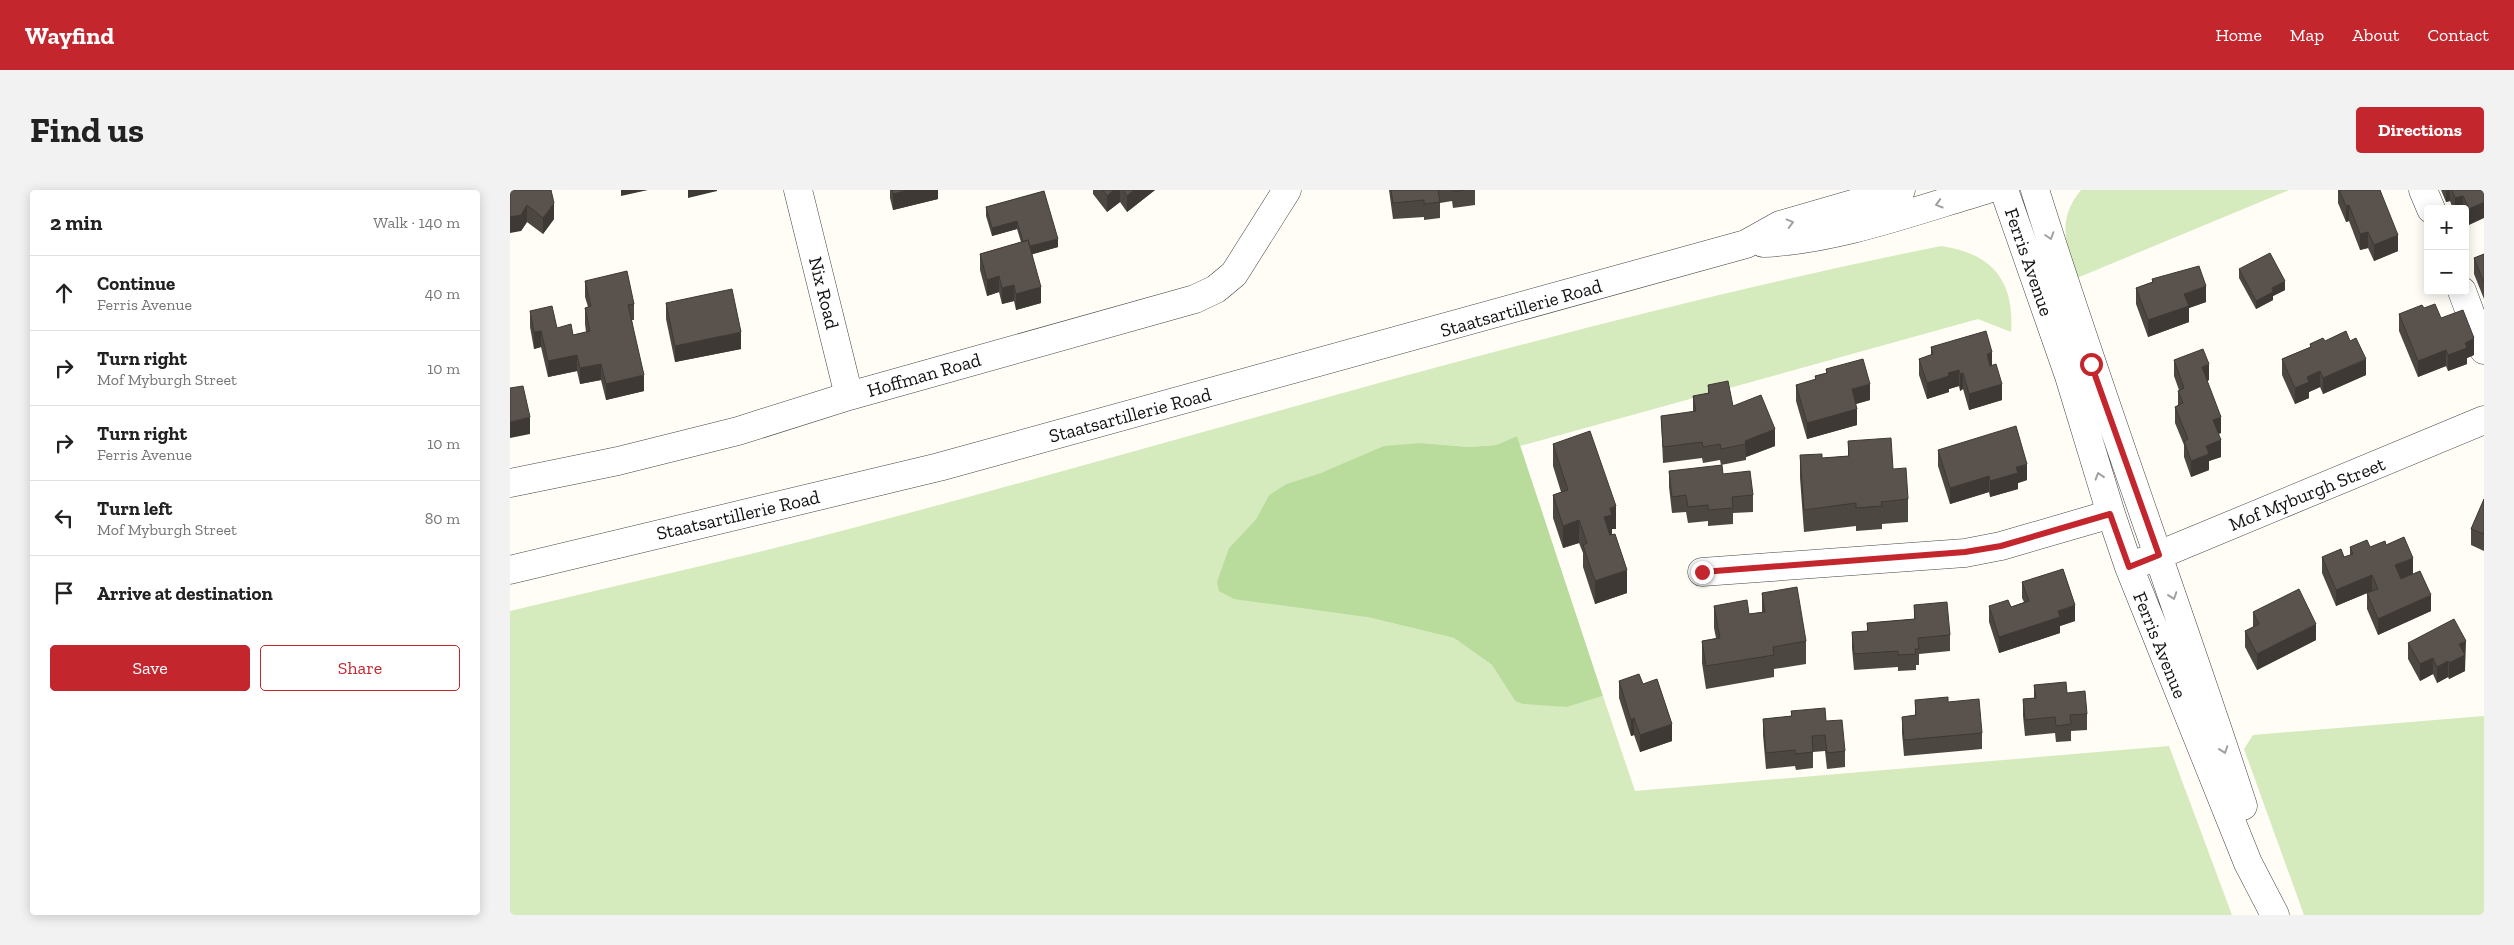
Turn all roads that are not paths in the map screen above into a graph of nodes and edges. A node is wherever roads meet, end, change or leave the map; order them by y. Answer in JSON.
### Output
{"nodes":[{"id":1,"x":798,"y":190,"type":"edge"},
{"id":2,"x":1287,"y":190,"type":"edge"},
{"id":3,"x":1901,"y":190,"type":"edge"},
{"id":4,"x":1985,"y":190,"type":"edge"},
{"id":5,"x":2004,"y":190,"type":"edge"},
{"id":6,"x":2035,"y":190,"type":"edge"},
{"id":7,"x":2423,"y":190,"type":"edge"},
{"id":8,"x":2429,"y":205,"type":"edge"},
{"id":9,"x":1746,"y":244,"type":"junction"},
{"id":10,"x":2463,"y":295,"type":"edge"},
{"id":11,"x":2484,"y":350,"type":"edge"},
{"id":12,"x":849,"y":396,"type":"junction"},
{"id":13,"x":2484,"y":420,"type":"edge"},
{"id":14,"x":510,"y":484,"type":"edge"},
{"id":15,"x":2110,"y":514,"type":"junction"},
{"id":16,"x":2159,"y":555,"type":"junction"},
{"id":17,"x":2129,"y":567,"type":"junction"},
{"id":18,"x":510,"y":570,"type":"edge"},
{"id":19,"x":1702,"y":572,"type":"dead end"},
{"id":20,"x":2270,"y":905,"type":"edge"}],
"edges":[{"from":1,"to":12,"type":"street","name":"Nix Road"},
{"from":2,"to":12,"type":"street","name":"Hoffman Road"},
{"from":9,"to":3,"type":"street","name":"Staatsartillerie Road","one_way":true},
{"from":4,"to":9,"type":"street","name":"Staatsartillerie Road","one_way":true},
{"from":15,"to":5,"type":"street","name":"Ferris Avenue","one_way":true},
{"from":6,"to":16,"type":"street","name":"Ferris Avenue","one_way":true},
{"from":7,"to":8,"type":"street"},
{"from":9,"to":18,"type":"street","name":"Staatsartillerie Road"},
{"from":10,"to":11,"type":"street"},
{"from":12,"to":14,"type":"street","name":"Hoffman Road"},
{"from":13,"to":16,"type":"street","name":"Mof Myburgh Street"},
{"from":15,"to":17,"type":"street","name":"Ferris Avenue"},
{"from":15,"to":19,"type":"street"},
{"from":16,"to":17,"type":"street","name":"Mof Myburgh Street"},
{"from":16,"to":20,"type":"street","name":"Ferris Avenue","one_way":true},
{"from":17,"to":20,"type":"street","name":"Ferris Avenue"}]}
